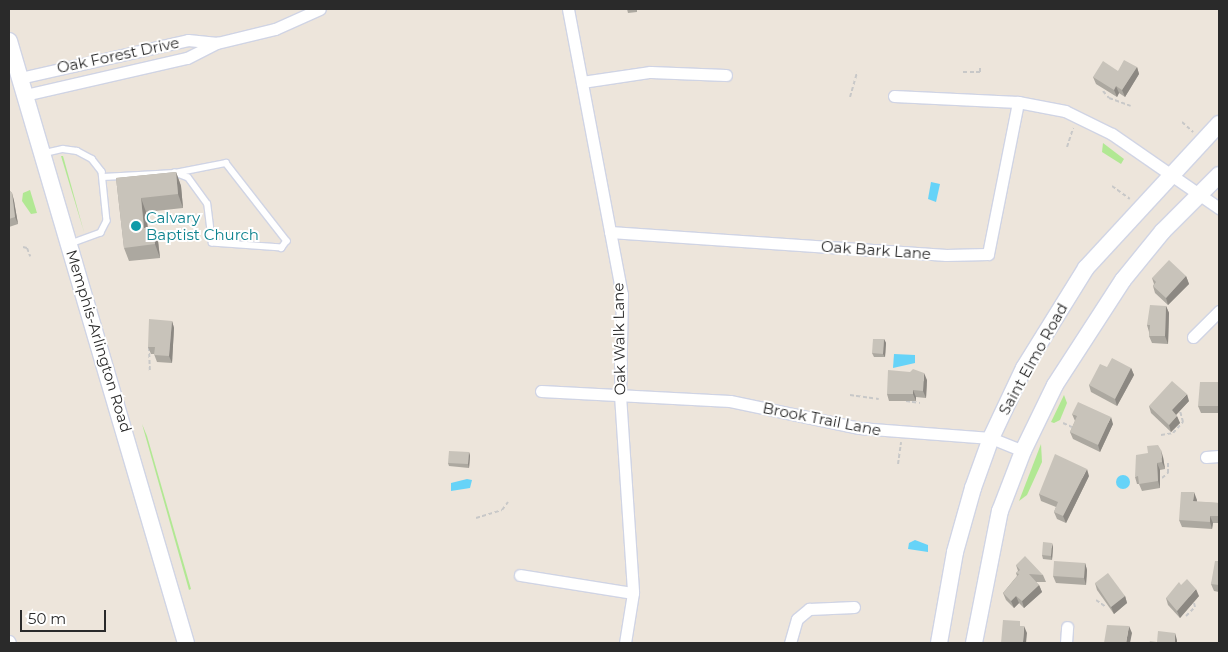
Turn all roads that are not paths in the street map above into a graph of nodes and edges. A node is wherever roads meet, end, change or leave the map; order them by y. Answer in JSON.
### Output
{"nodes":[{"id":1,"x":320,"y":9,"type":"edge"},
{"id":2,"x":568,"y":9,"type":"edge"},
{"id":3,"x":9,"y":40,"type":"edge"},
{"id":4,"x":217,"y":43,"type":"junction"},
{"id":5,"x":726,"y":75,"type":"dead end"},
{"id":6,"x":20,"y":78,"type":"junction"},
{"id":7,"x":582,"y":82,"type":"junction"},
{"id":8,"x":25,"y":95,"type":"junction"},
{"id":9,"x":894,"y":96,"type":"dead end"},
{"id":10,"x":1018,"y":102,"type":"junction"},
{"id":11,"x":1219,"y":124,"type":"edge"},
{"id":12,"x":43,"y":154,"type":"junction"},
{"id":13,"x":175,"y":173,"type":"junction"},
{"id":14,"x":1171,"y":173,"type":"junction"},
{"id":15,"x":1219,"y":175,"type":"edge"},
{"id":16,"x":103,"y":177,"type":"junction"},
{"id":17,"x":1201,"y":194,"type":"junction"},
{"id":18,"x":1219,"y":208,"type":"edge"},
{"id":19,"x":610,"y":232,"type":"junction"},
{"id":20,"x":70,"y":244,"type":"junction"},
{"id":21,"x":1219,"y":311,"type":"edge"},
{"id":22,"x":1193,"y":337,"type":"dead end"},
{"id":23,"x":541,"y":391,"type":"dead end"},
{"id":24,"x":620,"y":395,"type":"junction"},
{"id":25,"x":991,"y":438,"type":"junction"},
{"id":26,"x":1023,"y":451,"type":"junction"},
{"id":27,"x":1219,"y":456,"type":"edge"},
{"id":28,"x":1206,"y":457,"type":"dead end"},
{"id":29,"x":520,"y":575,"type":"dead end"},
{"id":30,"x":633,"y":593,"type":"junction"},
{"id":31,"x":854,"y":607,"type":"dead end"},
{"id":32,"x":1067,"y":627,"type":"dead end"},
{"id":33,"x":186,"y":643,"type":"edge"},
{"id":34,"x":625,"y":643,"type":"edge"},
{"id":35,"x":790,"y":643,"type":"edge"},
{"id":36,"x":939,"y":643,"type":"edge"},
{"id":37,"x":974,"y":643,"type":"edge"},
{"id":38,"x":1066,"y":643,"type":"edge"}],
"edges":[{"from":1,"to":4,"type":"street","name":"Oak Forest Drive"},
{"from":2,"to":7,"type":"street","name":"Oak Walk Lane"},
{"from":3,"to":6,"type":"main road","name":"Memphis-Arlington Road"},
{"from":4,"to":6,"type":"street","name":"Oak Forest Drive"},
{"from":4,"to":8,"type":"street","name":"Oak Forest Drive"},
{"from":5,"to":7,"type":"street"},
{"from":6,"to":8,"type":"main road","name":"Memphis-Arlington Road"},
{"from":7,"to":19,"type":"street","name":"Oak Walk Lane"},
{"from":8,"to":12,"type":"main road","name":"Memphis-Arlington Road"},
{"from":9,"to":10,"type":"street"},
{"from":10,"to":14,"type":"street"},
{"from":10,"to":19,"type":"street","name":"Oak Bark Lane"},
{"from":11,"to":14,"type":"main road","name":"Saint Elmo Road"},
{"from":12,"to":16,"type":"lane"},
{"from":12,"to":20,"type":"main road","name":"Memphis-Arlington Road"},
{"from":13,"to":13,"type":"lane"},
{"from":13,"to":16,"type":"lane"},
{"from":14,"to":17,"type":"street"},
{"from":14,"to":25,"type":"main road","name":"Saint Elmo Road"},
{"from":15,"to":17,"type":"main road"},
{"from":16,"to":20,"type":"lane"},
{"from":17,"to":18,"type":"street"},
{"from":17,"to":26,"type":"main road"},
{"from":19,"to":24,"type":"street","name":"Oak Walk Lane"},
{"from":20,"to":33,"type":"main road","name":"Memphis-Arlington Road"},
{"from":21,"to":22,"type":"street"},
{"from":23,"to":24,"type":"street","name":"Brook Trail Lane"},
{"from":24,"to":25,"type":"street","name":"Brook Trail Lane"},
{"from":24,"to":30,"type":"street","name":"Oak Walk Lane"},
{"from":25,"to":26,"type":"street","name":"Brook Trail Lane"},
{"from":25,"to":36,"type":"main road","name":"Saint Elmo Road"},
{"from":26,"to":37,"type":"main road"},
{"from":27,"to":28,"type":"street"},
{"from":29,"to":30,"type":"street"},
{"from":30,"to":34,"type":"street","name":"Oak Walk Lane"},
{"from":31,"to":35,"type":"street"},
{"from":32,"to":38,"type":"street"}]}
